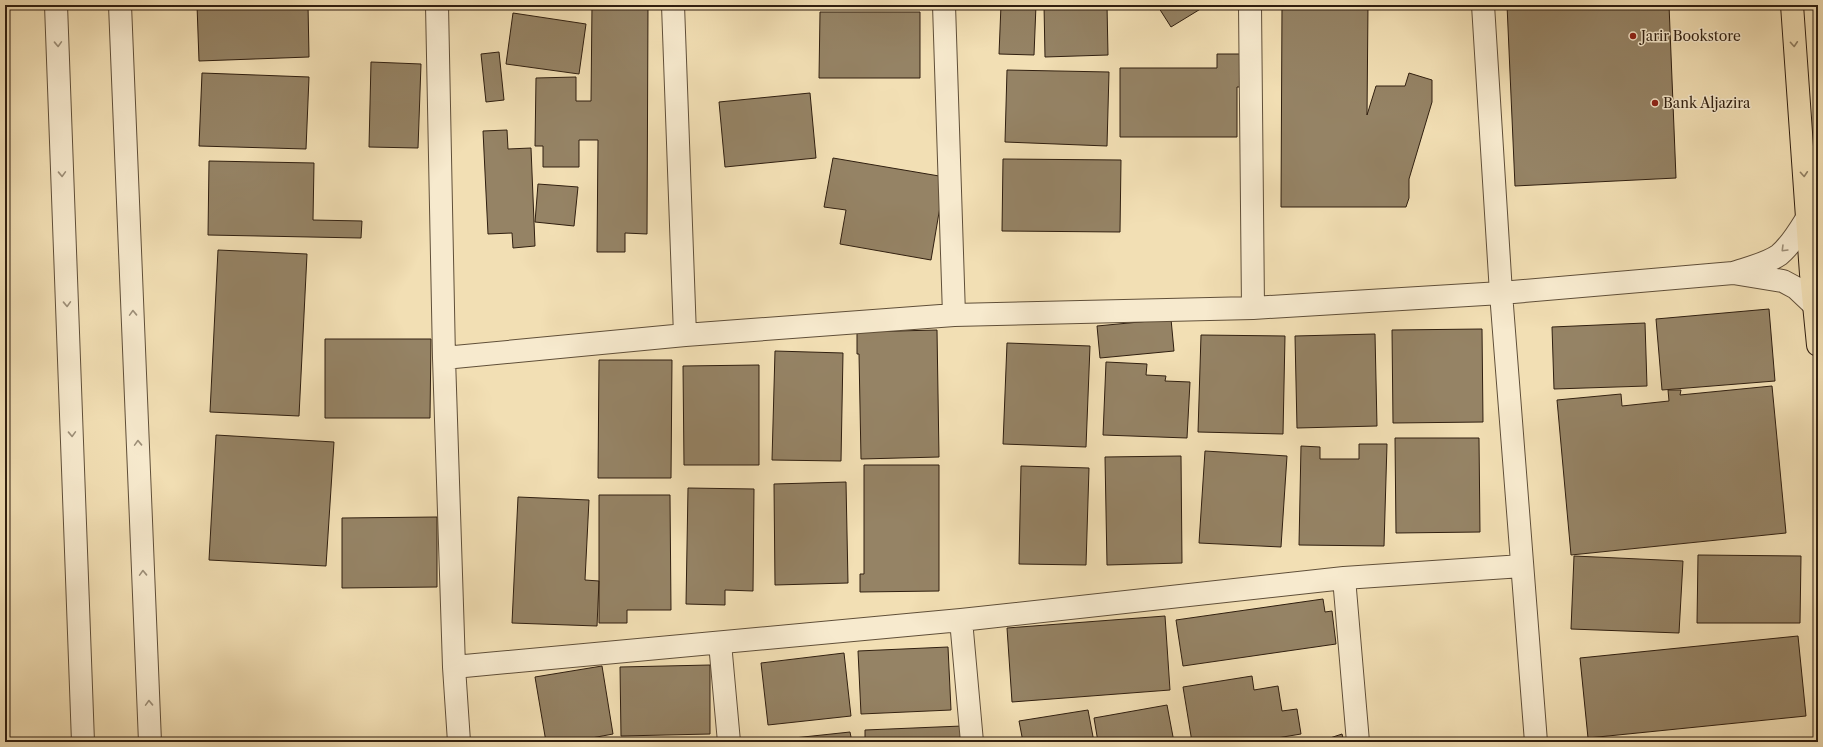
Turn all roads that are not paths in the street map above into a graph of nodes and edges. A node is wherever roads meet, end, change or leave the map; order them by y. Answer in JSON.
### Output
{"nodes":[{"id":1,"x":56,"y":5,"type":"edge"},
{"id":2,"x":120,"y":5,"type":"edge"},
{"id":3,"x":436,"y":5,"type":"edge"},
{"id":4,"x":673,"y":5,"type":"edge"},
{"id":5,"x":944,"y":5,"type":"edge"},
{"id":6,"x":1250,"y":5,"type":"edge"},
{"id":7,"x":1483,"y":5,"type":"edge"},
{"id":8,"x":1792,"y":5,"type":"edge"},
{"id":9,"x":1807,"y":218,"type":"junction"},
{"id":10,"x":1733,"y":273,"type":"junction"},
{"id":11,"x":1501,"y":293,"type":"junction"},
{"id":12,"x":1814,"y":304,"type":"junction"},
{"id":13,"x":1253,"y":308,"type":"junction"},
{"id":14,"x":954,"y":316,"type":"junction"},
{"id":15,"x":685,"y":335,"type":"junction"},
{"id":16,"x":1818,"y":345,"type":"edge"},
{"id":17,"x":444,"y":358,"type":"junction"},
{"id":18,"x":1522,"y":566,"type":"junction"},
{"id":19,"x":1344,"y":578,"type":"junction"},
{"id":20,"x":961,"y":620,"type":"junction"},
{"id":21,"x":720,"y":643,"type":"junction"},
{"id":22,"x":454,"y":667,"type":"junction"},
{"id":23,"x":83,"y":742,"type":"edge"},
{"id":24,"x":150,"y":742,"type":"edge"},
{"id":25,"x":459,"y":742,"type":"edge"},
{"id":26,"x":729,"y":742,"type":"edge"},
{"id":27,"x":972,"y":742,"type":"edge"},
{"id":28,"x":1358,"y":742,"type":"edge"},
{"id":29,"x":1536,"y":742,"type":"edge"}],
"edges":[{"from":1,"to":23,"type":"street","one_way":true},
{"from":24,"to":2,"type":"street","one_way":true},
{"from":3,"to":17,"type":"street"},
{"from":4,"to":15,"type":"street"},
{"from":5,"to":14,"type":"street"},
{"from":6,"to":13,"type":"street"},
{"from":7,"to":11,"type":"street"},
{"from":8,"to":9,"type":"main road","one_way":true},
{"from":9,"to":10,"type":"street","one_way":true},
{"from":9,"to":12,"type":"main road"},
{"from":10,"to":11,"type":"street"},
{"from":10,"to":12,"type":"street"},
{"from":11,"to":13,"type":"street"},
{"from":11,"to":18,"type":"street"},
{"from":12,"to":16,"type":"main road"},
{"from":13,"to":14,"type":"street"},
{"from":14,"to":15,"type":"street"},
{"from":15,"to":17,"type":"street"},
{"from":17,"to":22,"type":"street"},
{"from":18,"to":19,"type":"street"},
{"from":18,"to":29,"type":"street"},
{"from":19,"to":20,"type":"street"},
{"from":19,"to":28,"type":"street"},
{"from":20,"to":21,"type":"street"},
{"from":20,"to":27,"type":"street"},
{"from":21,"to":22,"type":"street"},
{"from":21,"to":26,"type":"street"},
{"from":22,"to":25,"type":"street"}]}
